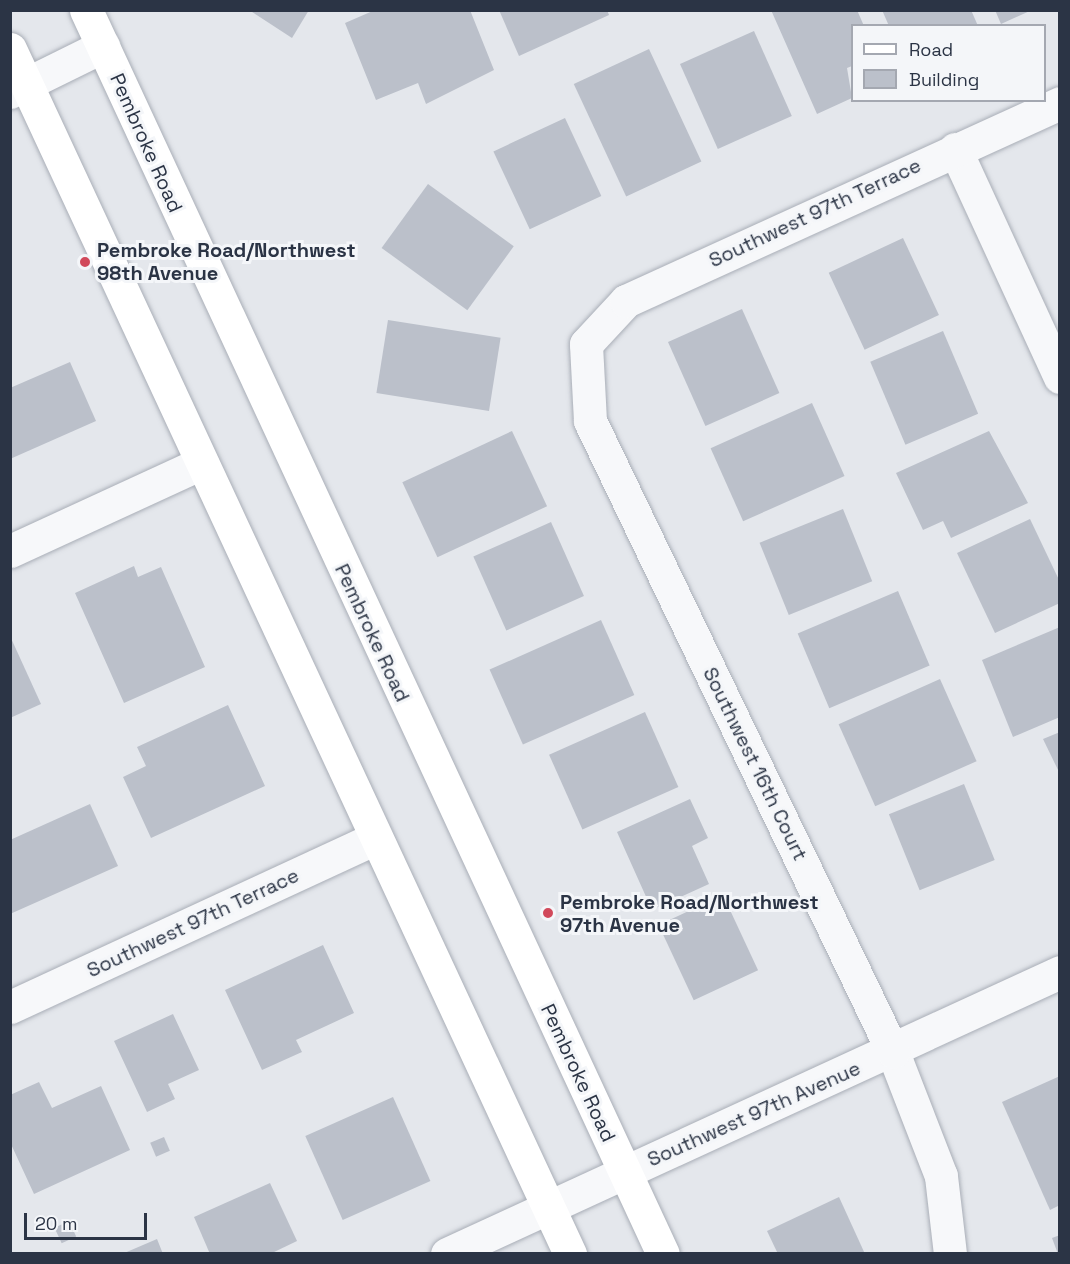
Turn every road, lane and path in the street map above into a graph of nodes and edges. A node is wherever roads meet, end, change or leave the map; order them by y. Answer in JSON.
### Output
{"nodes":[{"id":1,"x":86,"y":10,"type":"edge"},
{"id":2,"x":103,"y":46,"type":"junction"},
{"id":3,"x":10,"y":50,"type":"edge"},
{"id":4,"x":19,"y":88,"type":"edge"},
{"id":5,"x":1059,"y":103,"type":"edge"},
{"id":6,"x":955,"y":149,"type":"junction"},
{"id":7,"x":586,"y":344,"type":"joint"},
{"id":8,"x":1059,"y":377,"type":"edge"},
{"id":9,"x":199,"y":464,"type":"junction"},
{"id":10,"x":10,"y":551,"type":"edge"},
{"id":11,"x":376,"y":838,"type":"junction"},
{"id":12,"x":1059,"y":972,"type":"edge"},
{"id":13,"x":10,"y":1007,"type":"edge"},
{"id":14,"x":893,"y":1052,"type":"junction"},
{"id":15,"x":625,"y":1172,"type":"junction"},
{"id":16,"x":549,"y":1207,"type":"junction"},
{"id":17,"x":447,"y":1254,"type":"edge"},
{"id":18,"x":570,"y":1254,"type":"edge"},
{"id":19,"x":663,"y":1254,"type":"edge"},
{"id":20,"x":950,"y":1254,"type":"edge"}],
"edges":[{"from":1,"to":2,"type":"main road","name":"Pembroke Road"},
{"from":2,"to":4,"type":"street"},
{"from":2,"to":15,"type":"main road","name":"Pembroke Road"},
{"from":3,"to":4,"type":"main road"},
{"from":4,"to":9,"type":"main road"},
{"from":5,"to":6,"type":"street","name":"Southwest 97th Terrace"},
{"from":6,"to":7,"type":"street","name":"Southwest 97th Terrace"},
{"from":6,"to":8,"type":"street"},
{"from":7,"to":14,"type":"street","name":"Southwest 16th Court"},
{"from":9,"to":10,"type":"street"},
{"from":9,"to":11,"type":"main road"},
{"from":11,"to":13,"type":"street","name":"Southwest 97th Terrace"},
{"from":11,"to":16,"type":"main road"},
{"from":12,"to":14,"type":"street","name":"Southwest 97th Avenue"},
{"from":14,"to":15,"type":"street","name":"Southwest 97th Avenue"},
{"from":14,"to":20,"type":"street","name":"Southwest 16th Court"},
{"from":15,"to":16,"type":"street","name":"Southwest 97th Avenue"},
{"from":15,"to":19,"type":"main road","name":"Pembroke Road"},
{"from":16,"to":17,"type":"street","name":"Southwest 97th Avenue"},
{"from":16,"to":18,"type":"main road"}]}
